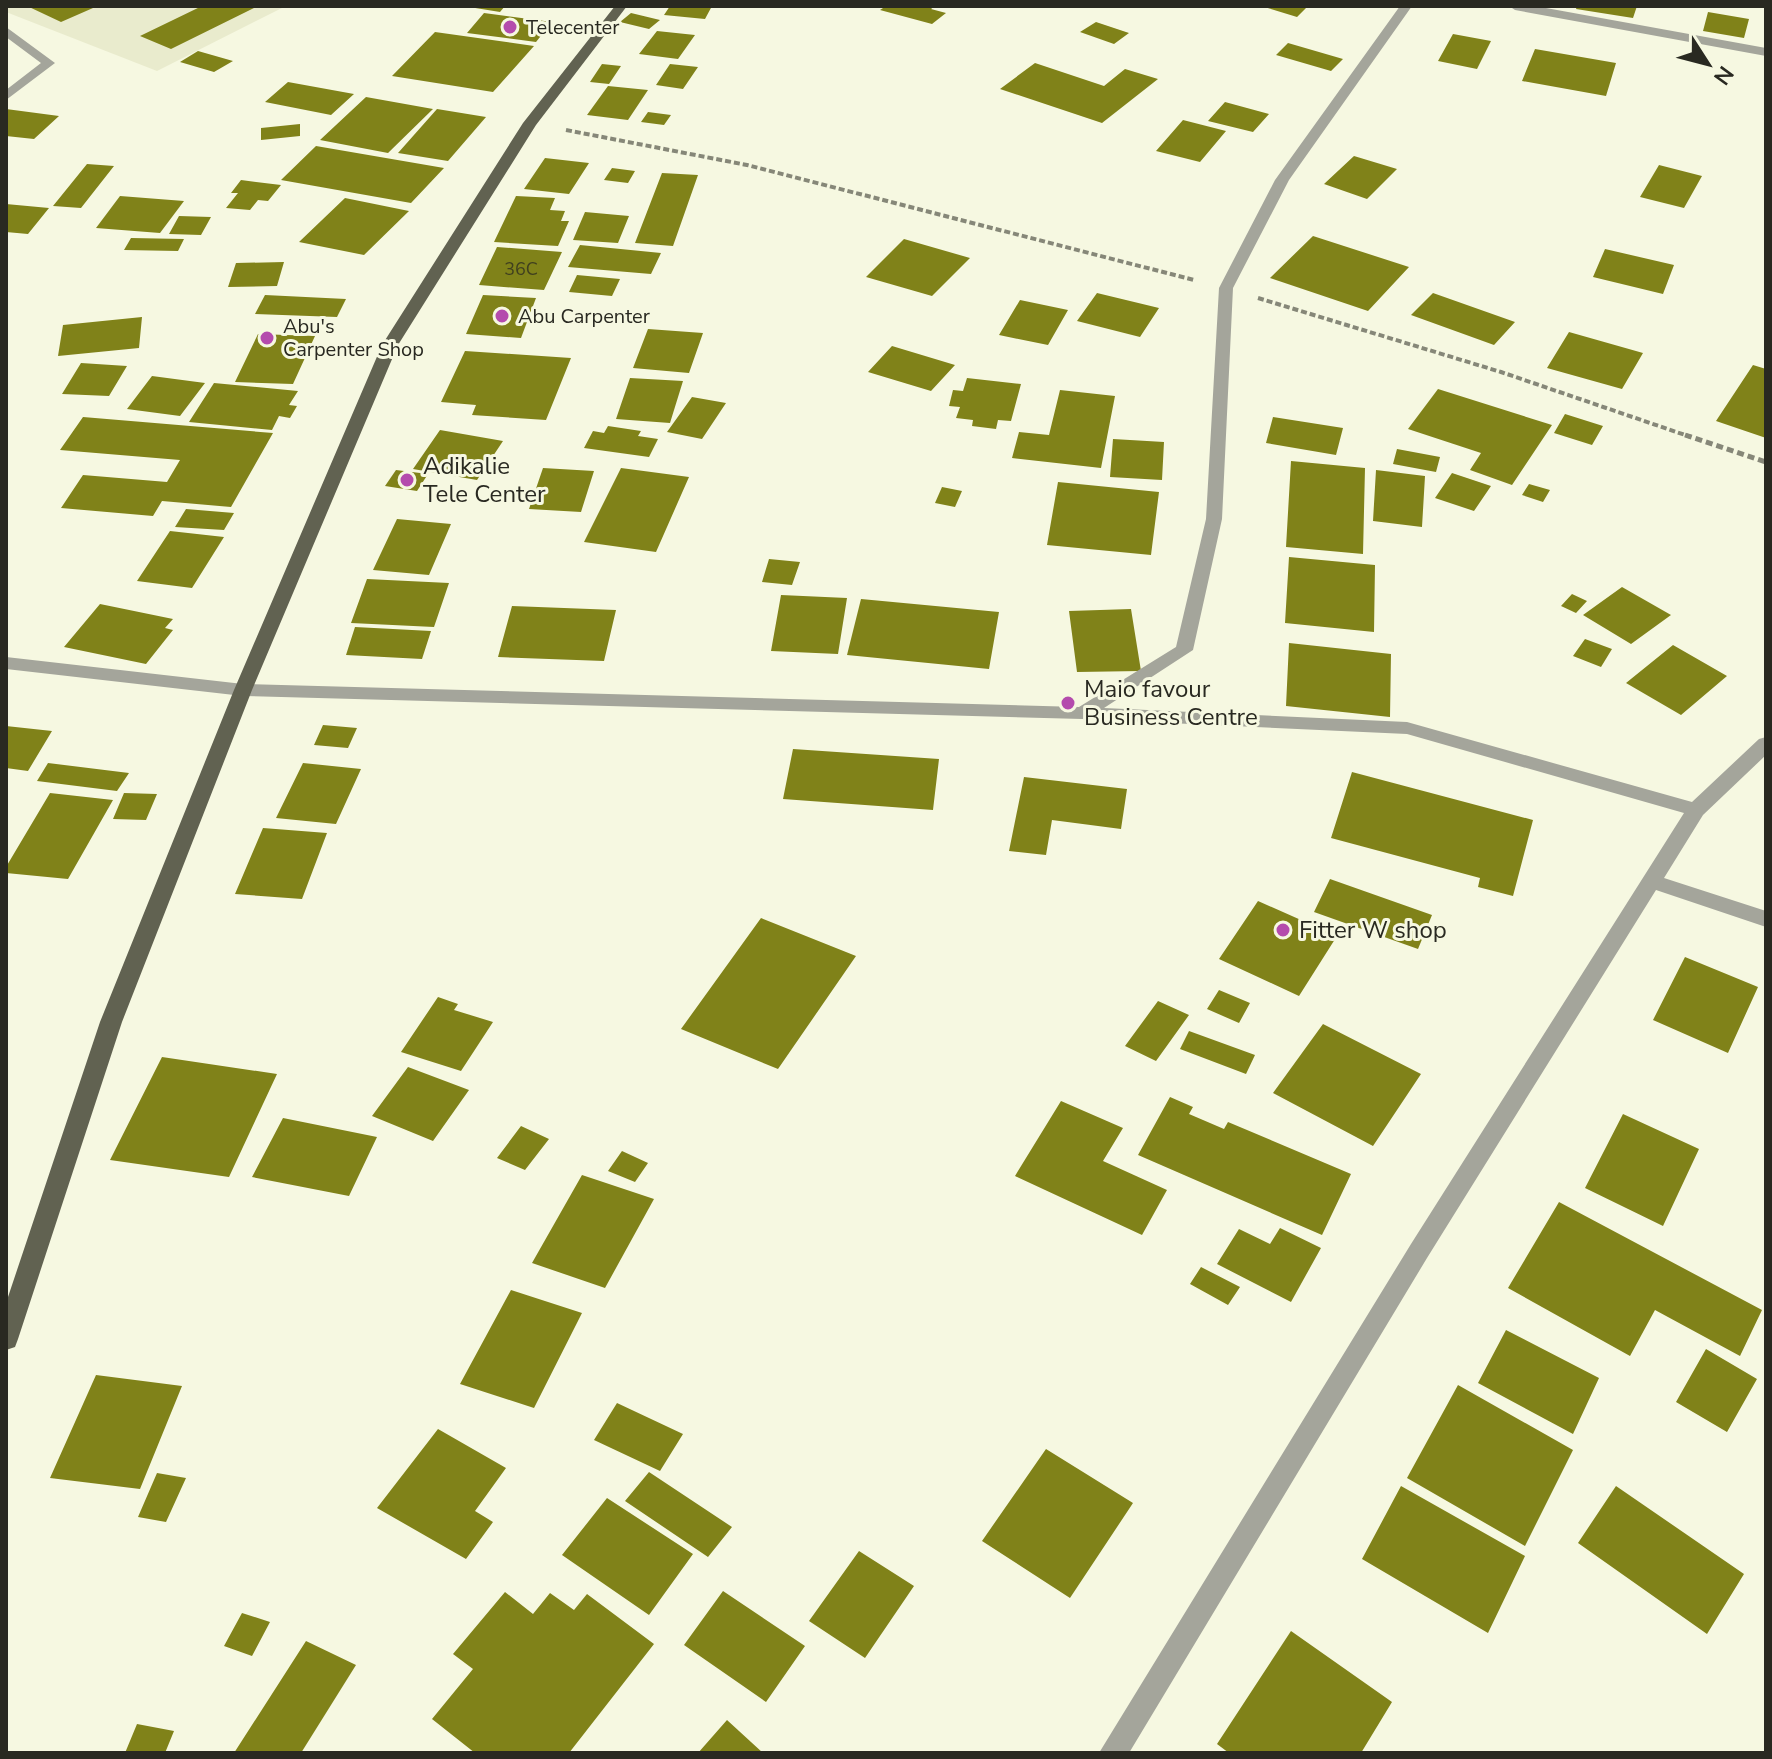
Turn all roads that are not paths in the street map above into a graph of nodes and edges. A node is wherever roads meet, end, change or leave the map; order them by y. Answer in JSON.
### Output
{"nodes":[{"id":1,"x":621,"y":6,"type":"edge"},
{"id":2,"x":1406,"y":6,"type":"edge"},
{"id":3,"x":1515,"y":6,"type":"edge"},
{"id":4,"x":6,"y":31,"type":"edge"},
{"id":5,"x":1766,"y":52,"type":"edge"},
{"id":6,"x":6,"y":96,"type":"edge"},
{"id":7,"x":6,"y":663,"type":"edge"},
{"id":8,"x":243,"y":690,"type":"junction"},
{"id":9,"x":1082,"y":713,"type":"junction"},
{"id":10,"x":1766,"y":744,"type":"edge"},
{"id":11,"x":1696,"y":810,"type":"junction"},
{"id":12,"x":1651,"y":881,"type":"junction"},
{"id":13,"x":1766,"y":919,"type":"edge"},
{"id":14,"x":6,"y":1339,"type":"edge"},
{"id":15,"x":1113,"y":1753,"type":"edge"}],
"edges":[{"from":1,"to":8,"type":"main road"},
{"from":2,"to":9,"type":"street"},
{"from":3,"to":5,"type":"street"},
{"from":4,"to":6,"type":"street"},
{"from":7,"to":8,"type":"street"},
{"from":8,"to":9,"type":"street"},
{"from":8,"to":14,"type":"main road"},
{"from":9,"to":11,"type":"street"},
{"from":10,"to":11,"type":"street"},
{"from":11,"to":12,"type":"street"},
{"from":12,"to":13,"type":"street"},
{"from":12,"to":15,"type":"street"}]}
